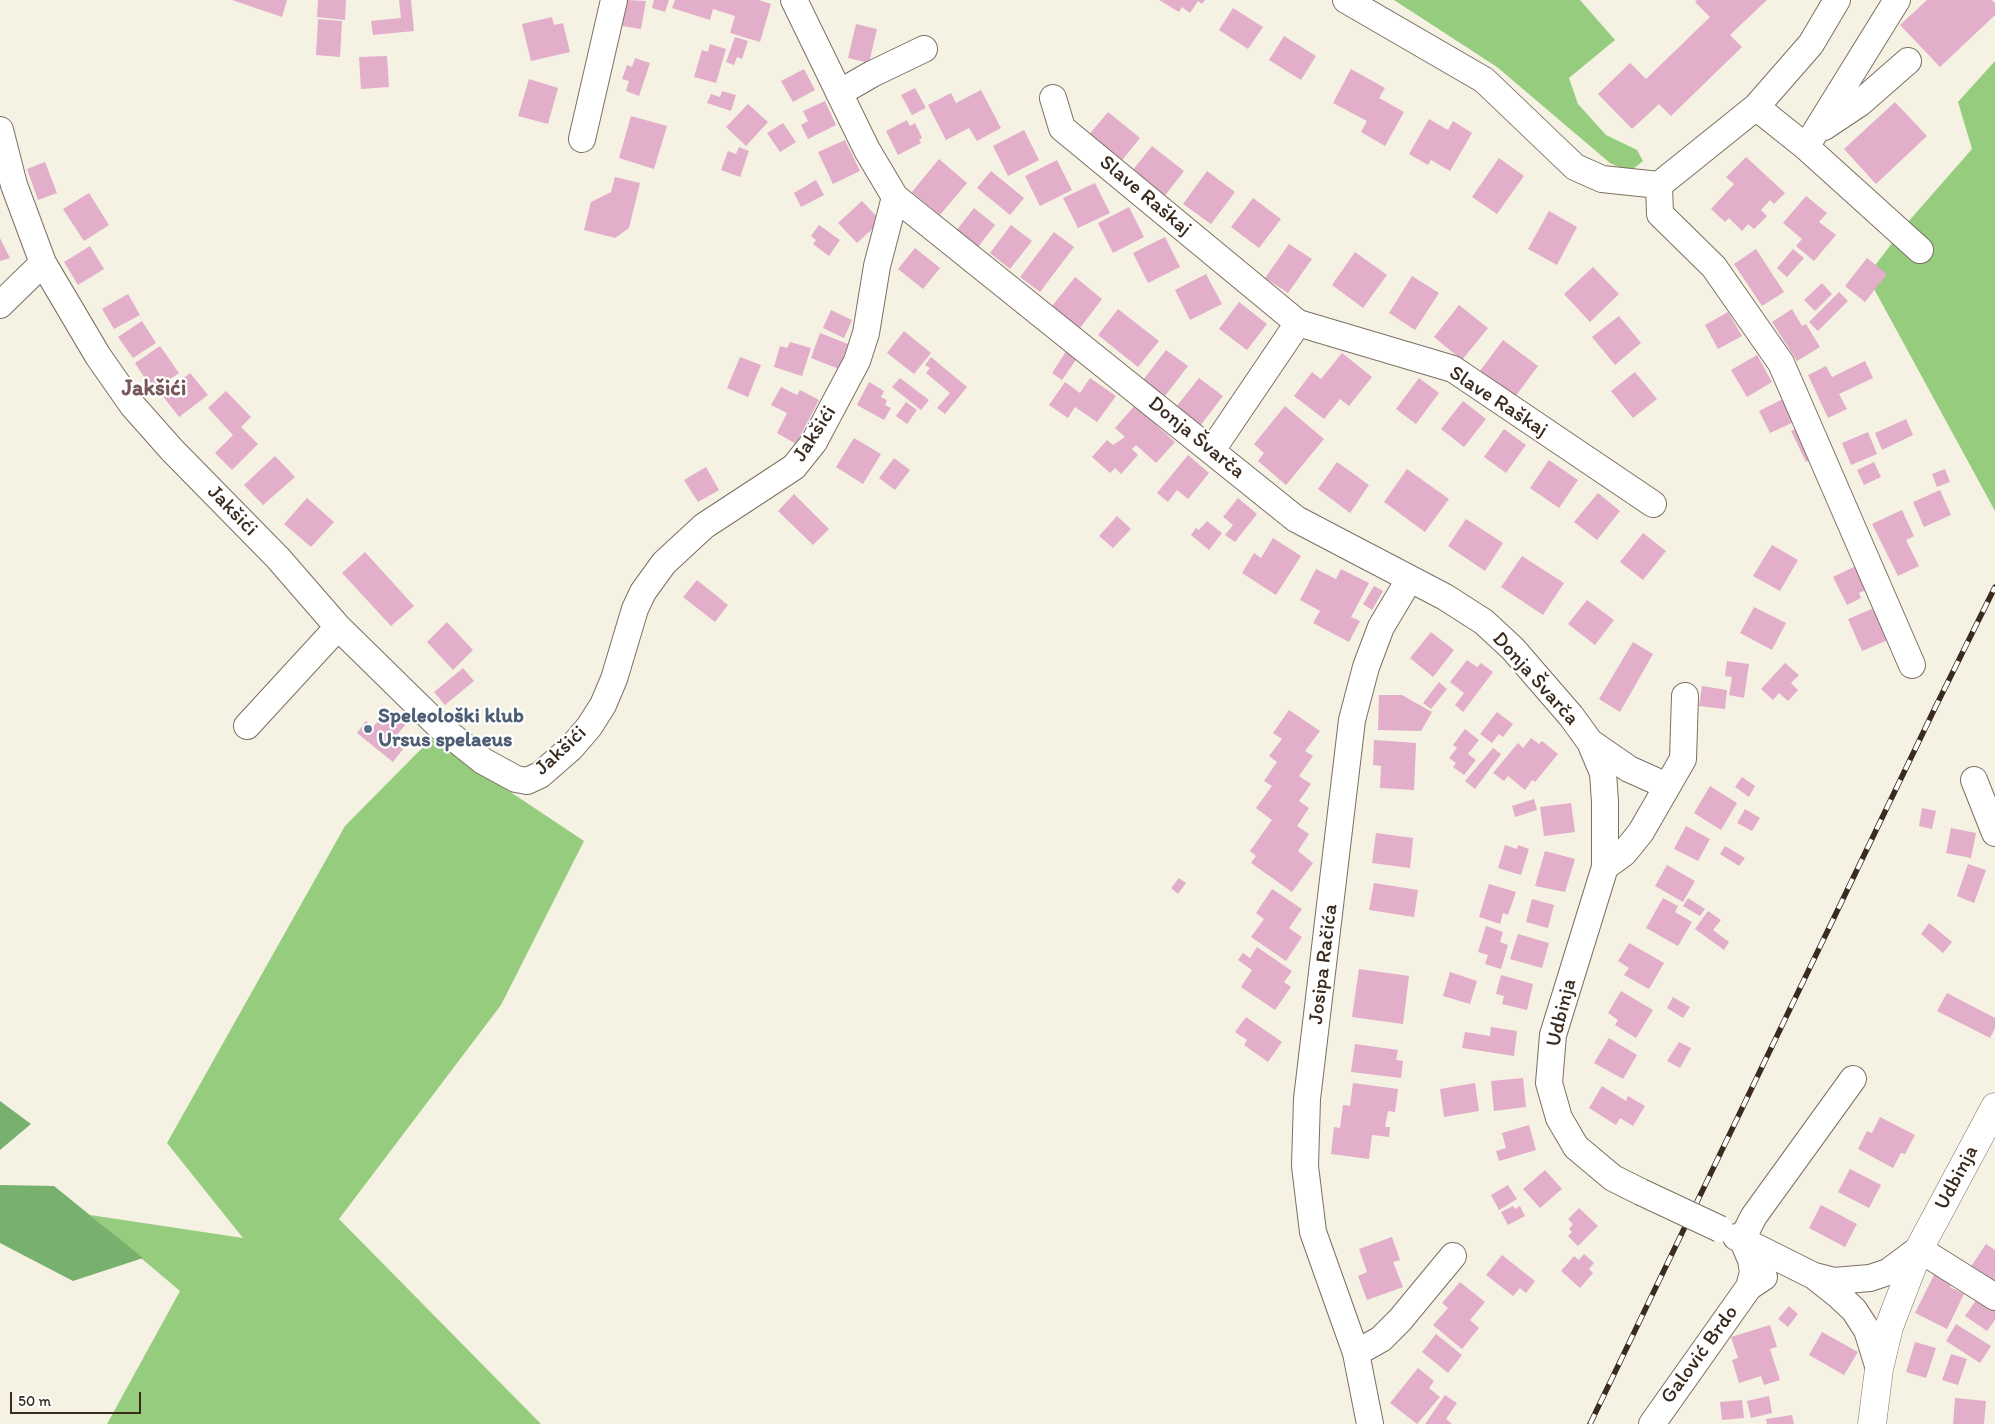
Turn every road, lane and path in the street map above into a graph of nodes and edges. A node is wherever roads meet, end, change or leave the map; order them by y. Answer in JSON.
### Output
{"nodes":[{"id":1,"x":614,"y":0,"type":"edge"},
{"id":2,"x":794,"y":0,"type":"edge"},
{"id":3,"x":1346,"y":0,"type":"edge"},
{"id":4,"x":1837,"y":0,"type":"edge"},
{"id":5,"x":1898,"y":2,"type":"edge"},
{"id":6,"x":924,"y":50,"type":"dead end"},
{"id":7,"x":1908,"y":62,"type":"dead end"},
{"id":8,"x":839,"y":93,"type":"junction"},
{"id":9,"x":1053,"y":98,"type":"dead end"},
{"id":10,"x":1756,"y":107,"type":"junction"},
{"id":11,"x":0,"y":130,"type":"edge"},
{"id":12,"x":582,"y":139,"type":"dead end"},
{"id":13,"x":1810,"y":140,"type":"junction"},
{"id":14,"x":1659,"y":185,"type":"junction"},
{"id":15,"x":895,"y":197,"type":"junction"},
{"id":16,"x":1920,"y":250,"type":"dead end"},
{"id":17,"x":43,"y":263,"type":"junction"},
{"id":18,"x":0,"y":305,"type":"edge"},
{"id":19,"x":1298,"y":323,"type":"junction"},
{"id":20,"x":1212,"y":450,"type":"junction"},
{"id":21,"x":1653,"y":504,"type":"dead end"},
{"id":22,"x":1409,"y":580,"type":"junction"},
{"id":23,"x":338,"y":627,"type":"junction"},
{"id":24,"x":1912,"y":665,"type":"dead end"},
{"id":25,"x":1685,"y":696,"type":"dead end"},
{"id":26,"x":247,"y":726,"type":"dead end"},
{"id":27,"x":1590,"y":742,"type":"junction"},
{"id":28,"x":1974,"y":780,"type":"dead end"},
{"id":29,"x":1667,"y":786,"type":"junction"},
{"id":30,"x":1995,"y":833,"type":"edge"},
{"id":31,"x":1605,"y":867,"type":"junction"},
{"id":32,"x":1854,"y":1079,"type":"dead end"},
{"id":33,"x":1995,"y":1106,"type":"edge"},
{"id":34,"x":1731,"y":1234,"type":"junction"},
{"id":35,"x":1919,"y":1249,"type":"junction"},
{"id":36,"x":1452,"y":1256,"type":"dead end"},
{"id":37,"x":1803,"y":1271,"type":"junction"},
{"id":38,"x":1749,"y":1287,"type":"junction"},
{"id":39,"x":1995,"y":1298,"type":"edge"},
{"id":40,"x":1356,"y":1353,"type":"junction"},
{"id":41,"x":1879,"y":1369,"type":"junction"},
{"id":42,"x":1370,"y":1424,"type":"edge"},
{"id":43,"x":1652,"y":1424,"type":"edge"},
{"id":44,"x":1872,"y":1424,"type":"edge"}],
"edges":[{"from":1,"to":12,"type":"street"},
{"from":2,"to":8,"type":"street","name":"Donja Švarča"},
{"from":3,"to":14,"type":"street"},
{"from":4,"to":10,"type":"street"},
{"from":5,"to":13,"type":"street"},
{"from":6,"to":8,"type":"street"},
{"from":7,"to":13,"type":"street"},
{"from":8,"to":15,"type":"street","name":"Donja Švarča"},
{"from":9,"to":19,"type":"street","name":"Slave Raškaj"},
{"from":10,"to":13,"type":"street"},
{"from":10,"to":14,"type":"street"},
{"from":11,"to":17,"type":"street","name":"Jakšići"},
{"from":13,"to":16,"type":"street"},
{"from":14,"to":24,"type":"street"},
{"from":15,"to":20,"type":"street","name":"Donja Švarča"},
{"from":15,"to":23,"type":"street","name":"Jakšići"},
{"from":17,"to":18,"type":"street"},
{"from":17,"to":23,"type":"street","name":"Jakšići"},
{"from":19,"to":20,"type":"street"},
{"from":19,"to":21,"type":"street","name":"Slave Raškaj"},
{"from":20,"to":22,"type":"street","name":"Donja Švarča"},
{"from":22,"to":27,"type":"street","name":"Donja Švarča"},
{"from":22,"to":40,"type":"street","name":"Josipa Račića"},
{"from":23,"to":26,"type":"street"},
{"from":25,"to":29,"type":"street"},
{"from":27,"to":29,"type":"street"},
{"from":27,"to":31,"type":"street","name":"Udbinja"},
{"from":28,"to":30,"type":"street"},
{"from":29,"to":31,"type":"street"},
{"from":31,"to":34,"type":"street","name":"Udbinja","bridge":true},
{"from":32,"to":34,"type":"street"},
{"from":33,"to":35,"type":"main road","name":"Udbinja"},
{"from":34,"to":37,"type":"street","name":"Udbinja"},
{"from":34,"to":38,"type":"street","name":"Galović Brdo"},
{"from":35,"to":37,"type":"street","name":"Udbinja"},
{"from":35,"to":39,"type":"street"},
{"from":35,"to":41,"type":"main road","name":"Udbinja"},
{"from":36,"to":40,"type":"street"},
{"from":37,"to":38,"type":"street","name":"Galović Brdo"},
{"from":37,"to":41,"type":"street","name":"Udbinja"},
{"from":38,"to":43,"type":"street","name":"Galović Brdo"},
{"from":40,"to":42,"type":"street","name":"Josipa Račića"},
{"from":41,"to":44,"type":"main road","name":"Udbinja"}]}
